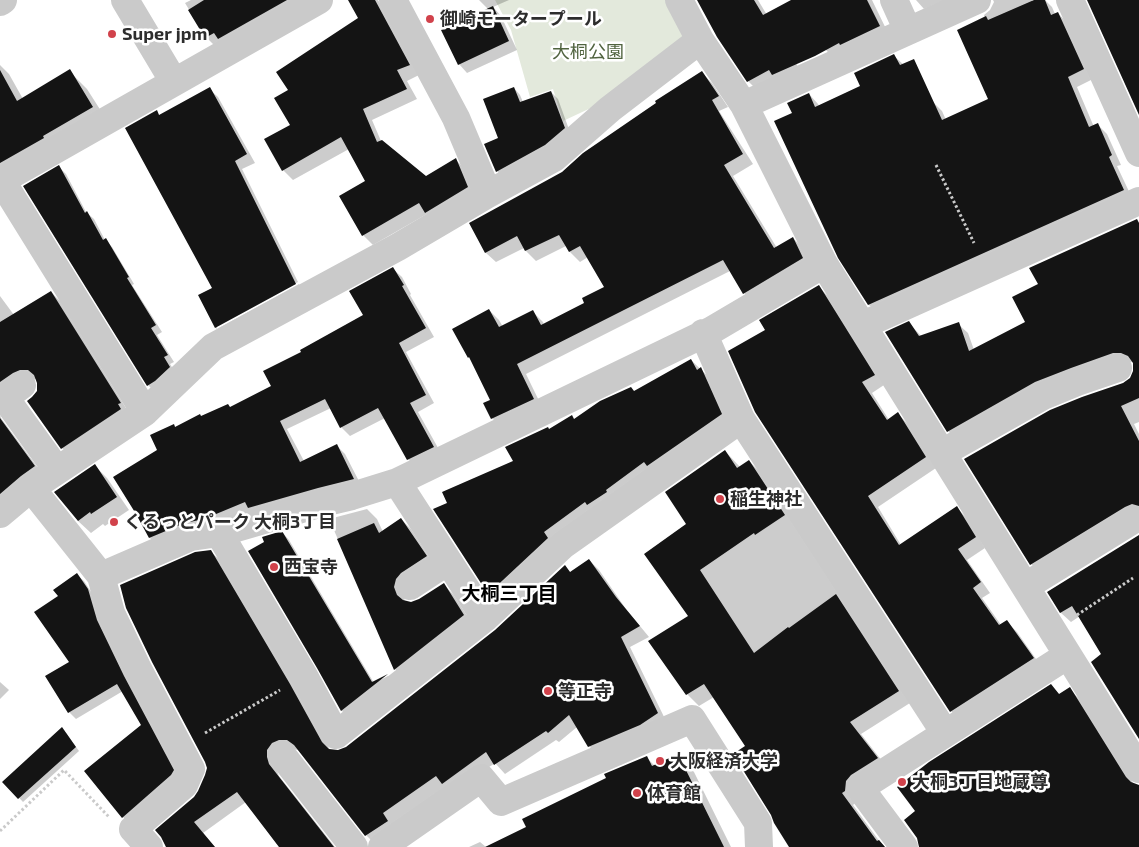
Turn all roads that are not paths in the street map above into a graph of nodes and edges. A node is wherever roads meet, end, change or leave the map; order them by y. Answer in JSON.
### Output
{"nodes":[{"id":1,"x":125,"y":0,"type":"edge"},
{"id":2,"x":319,"y":0,"type":"edge"},
{"id":3,"x":394,"y":0,"type":"edge"},
{"id":4,"x":679,"y":0,"type":"edge"},
{"id":5,"x":894,"y":0,"type":"edge"},
{"id":6,"x":977,"y":0,"type":"edge"},
{"id":7,"x":1070,"y":0,"type":"edge"},
{"id":8,"x":908,"y":31,"type":"junction"},
{"id":9,"x":700,"y":40,"type":"junction"},
{"id":10,"x":174,"y":82,"type":"junction"},
{"id":11,"x":744,"y":105,"type":"junction"},
{"id":12,"x":1139,"y":153,"type":"edge"},
{"id":13,"x":1,"y":180,"type":"edge"},
{"id":14,"x":488,"y":194,"type":"junction"},
{"id":15,"x":1139,"y":201,"type":"edge"},
{"id":16,"x":824,"y":264,"type":"junction"},
{"id":17,"x":863,"y":325,"type":"junction"},
{"id":18,"x":703,"y":333,"type":"junction"},
{"id":19,"x":1118,"y":368,"type":"dead end"},
{"id":20,"x":9,"y":393,"type":"edge"},
{"id":21,"x":145,"y":412,"type":"junction"},
{"id":22,"x":741,"y":418,"type":"junction"},
{"id":23,"x":942,"y":453,"type":"junction"},
{"id":24,"x":57,"y":470,"type":"junction"},
{"id":25,"x":397,"y":482,"type":"junction"},
{"id":26,"x":31,"y":488,"type":"junction"},
{"id":27,"x":0,"y":514,"type":"edge"},
{"id":28,"x":1133,"y":520,"type":"dead end"},
{"id":29,"x":219,"y":534,"type":"junction"},
{"id":30,"x":448,"y":561,"type":"junction"},
{"id":31,"x":100,"y":576,"type":"junction"},
{"id":32,"x":410,"y":586,"type":"dead end"},
{"id":33,"x":1026,"y":586,"type":"junction"},
{"id":34,"x":485,"y":618,"type":"junction"},
{"id":35,"x":1068,"y":655,"type":"junction"},
{"id":36,"x":945,"y":733,"type":"junction"},
{"id":37,"x":282,"y":755,"type":"dead end"},
{"id":38,"x":1139,"y":769,"type":"edge"},
{"id":39,"x":141,"y":838,"type":"edge"},
{"id":40,"x":354,"y":847,"type":"edge"},
{"id":41,"x":382,"y":847,"type":"edge"},
{"id":42,"x":759,"y":847,"type":"edge"},
{"id":43,"x":904,"y":847,"type":"edge"}],
"edges":[{"from":1,"to":10,"type":"street"},
{"from":2,"to":10,"type":"street"},
{"from":3,"to":14,"type":"street"},
{"from":4,"to":9,"type":"street"},
{"from":5,"to":8,"type":"street"},
{"from":6,"to":8,"type":"street"},
{"from":7,"to":12,"type":"street"},
{"from":8,"to":11,"type":"street"},
{"from":9,"to":11,"type":"street"},
{"from":9,"to":14,"type":"street"},
{"from":10,"to":13,"type":"street"},
{"from":11,"to":16,"type":"street"},
{"from":13,"to":21,"type":"street"},
{"from":14,"to":21,"type":"street"},
{"from":15,"to":17,"type":"street"},
{"from":16,"to":17,"type":"street"},
{"from":16,"to":18,"type":"street"},
{"from":17,"to":23,"type":"street"},
{"from":18,"to":22,"type":"street"},
{"from":18,"to":25,"type":"street"},
{"from":19,"to":23,"type":"street"},
{"from":20,"to":24,"type":"street"},
{"from":21,"to":24,"type":"street"},
{"from":22,"to":34,"type":"street"},
{"from":22,"to":36,"type":"street"},
{"from":23,"to":33,"type":"street"},
{"from":24,"to":26,"type":"street"},
{"from":25,"to":29,"type":"street"},
{"from":25,"to":30,"type":"street"},
{"from":26,"to":27,"type":"street"},
{"from":26,"to":31,"type":"street"},
{"from":28,"to":33,"type":"street"},
{"from":29,"to":31,"type":"street"},
{"from":29,"to":34,"type":"street"},
{"from":30,"to":32,"type":"street"},
{"from":30,"to":34,"type":"street"},
{"from":31,"to":39,"type":"street"},
{"from":33,"to":35,"type":"street"},
{"from":35,"to":36,"type":"street"},
{"from":35,"to":38,"type":"street"},
{"from":36,"to":43,"type":"street"},
{"from":37,"to":40,"type":"street"},
{"from":41,"to":42,"type":"street"}]}
